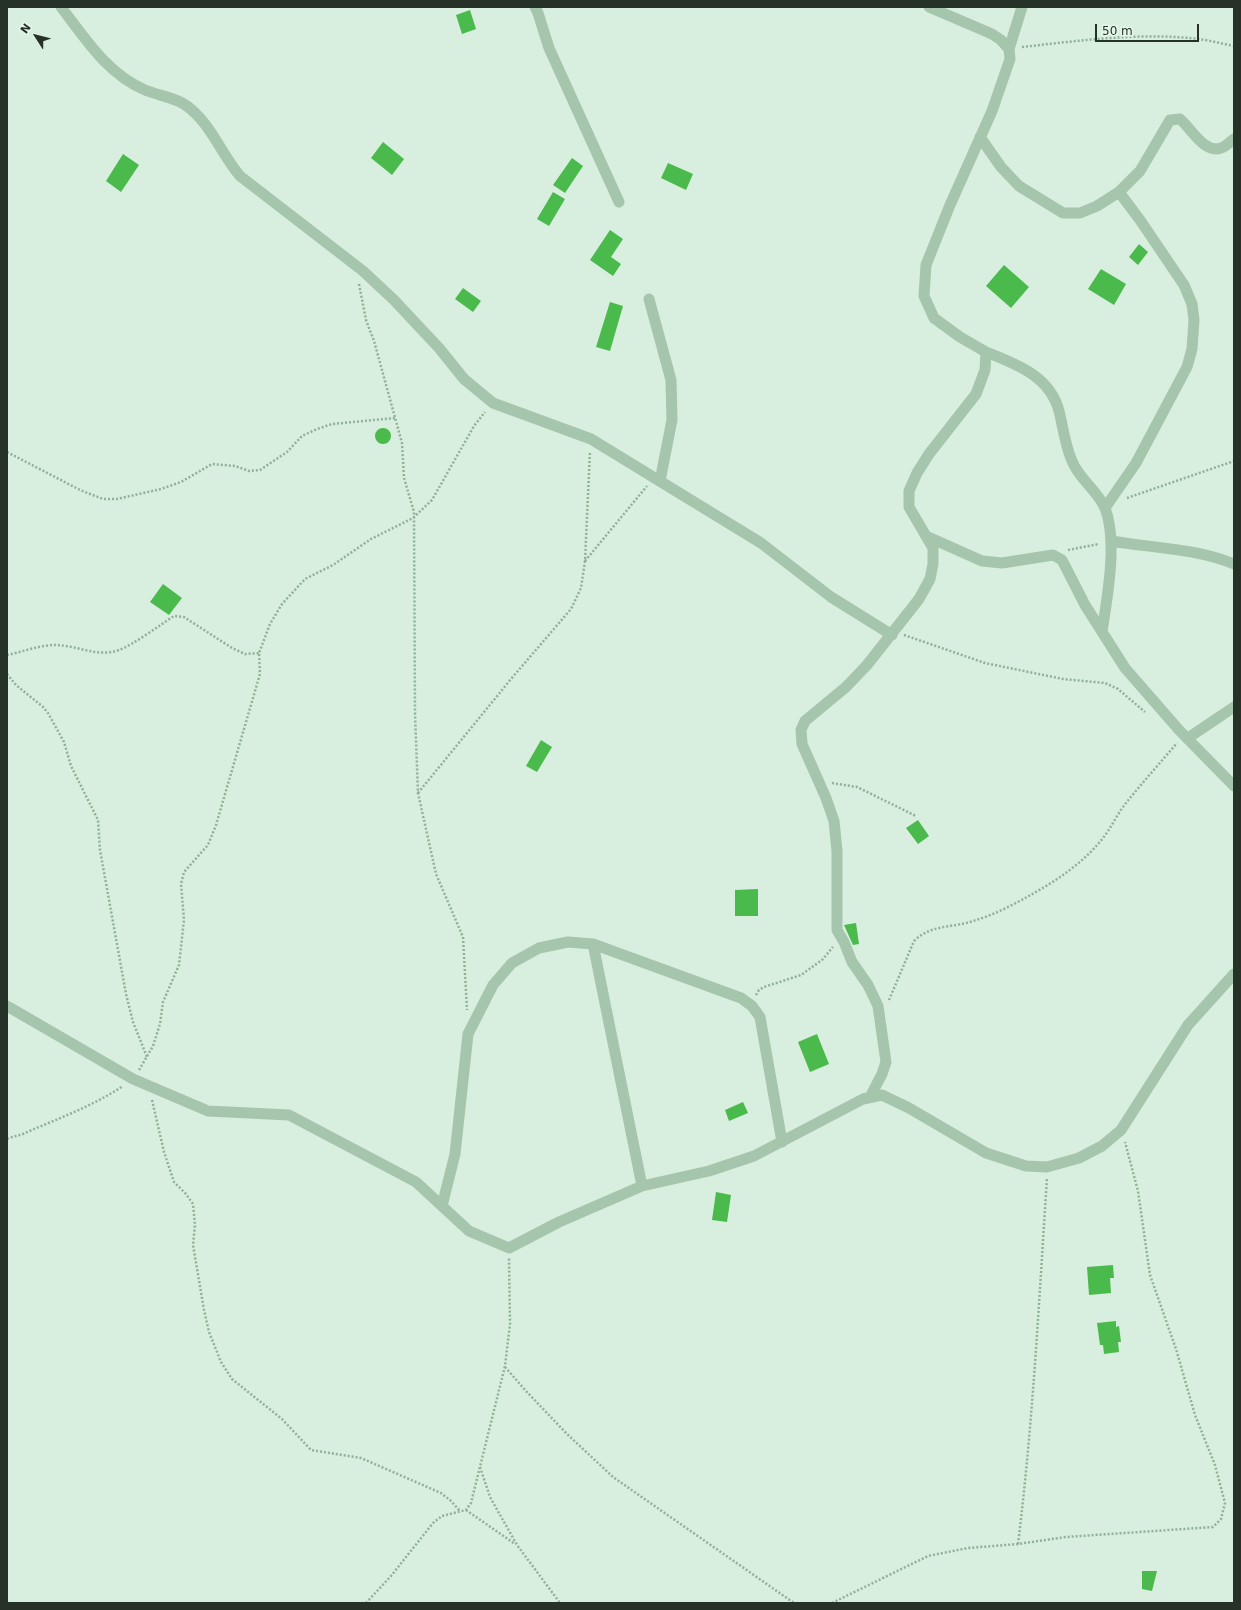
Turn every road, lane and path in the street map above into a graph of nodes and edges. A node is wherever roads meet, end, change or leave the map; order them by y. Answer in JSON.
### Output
{"nodes":[{"id":1,"x":61,"y":7,"type":"edge"},
{"id":2,"x":535,"y":7,"type":"edge"},
{"id":3,"x":929,"y":7,"type":"edge"},
{"id":4,"x":1022,"y":7,"type":"edge"},
{"id":5,"x":1234,"y":46,"type":"edge"},
{"id":6,"x":1009,"y":49,"type":"junction"},
{"id":7,"x":980,"y":137,"type":"junction"},
{"id":8,"x":1234,"y":139,"type":"edge"},
{"id":9,"x":1119,"y":192,"type":"junction"},
{"id":10,"x":619,"y":202,"type":"dead end"},
{"id":11,"x":354,"y":264,"type":"junction"},
{"id":12,"x":649,"y":299,"type":"dead end"},
{"id":13,"x":986,"y":352,"type":"junction"},
{"id":14,"x":493,"y":403,"type":"junction"},
{"id":15,"x":395,"y":418,"type":"junction"},
{"id":16,"x":591,"y":439,"type":"junction"},
{"id":17,"x":7,"y":452,"type":"edge"},
{"id":18,"x":1234,"y":461,"type":"edge"},
{"id":19,"x":657,"y":479,"type":"junction"},
{"id":20,"x":1107,"y":506,"type":"junction"},
{"id":21,"x":413,"y":518,"type":"junction"},
{"id":22,"x":926,"y":536,"type":"junction"},
{"id":23,"x":1111,"y":541,"type":"junction"},
{"id":24,"x":1053,"y":554,"type":"junction"},
{"id":25,"x":585,"y":561,"type":"junction"},
{"id":26,"x":1234,"y":564,"type":"edge"},
{"id":27,"x":1102,"y":632,"type":"junction"},
{"id":28,"x":894,"y":633,"type":"junction"},
{"id":29,"x":259,"y":653,"type":"junction"},
{"id":30,"x":7,"y":655,"type":"edge"},
{"id":31,"x":7,"y":674,"type":"edge"},
{"id":32,"x":1234,"y":707,"type":"edge"},
{"id":33,"x":1147,"y":713,"type":"dead end"},
{"id":34,"x":1186,"y":736,"type":"junction"},
{"id":35,"x":817,"y":780,"type":"junction"},
{"id":36,"x":1234,"y":786,"type":"edge"},
{"id":37,"x":418,"y":793,"type":"junction"},
{"id":38,"x":916,"y":816,"type":"dead end"},
{"id":39,"x":844,"y":942,"type":"junction"},
{"id":40,"x":593,"y":944,"type":"junction"},
{"id":41,"x":1232,"y":978,"type":"edge"},
{"id":42,"x":887,"y":1005,"type":"dead end"},
{"id":43,"x":7,"y":1006,"type":"edge"},
{"id":44,"x":752,"y":1006,"type":"junction"},
{"id":45,"x":468,"y":1034,"type":"junction"},
{"id":46,"x":147,"y":1057,"type":"junction"},
{"id":47,"x":133,"y":1079,"type":"junction"},
{"id":48,"x":149,"y":1086,"type":"junction"},
{"id":49,"x":870,"y":1097,"type":"junction"},
{"id":50,"x":1121,"y":1130,"type":"junction"},
{"id":51,"x":7,"y":1139,"type":"edge"},
{"id":52,"x":782,"y":1142,"type":"junction"},
{"id":53,"x":1047,"y":1167,"type":"junction"},
{"id":54,"x":642,"y":1186,"type":"junction"},
{"id":55,"x":442,"y":1206,"type":"junction"},
{"id":56,"x":509,"y":1248,"type":"junction"},
{"id":57,"x":505,"y":1366,"type":"junction"},
{"id":58,"x":480,"y":1466,"type":"junction"},
{"id":59,"x":466,"y":1510,"type":"junction"},
{"id":60,"x":460,"y":1511,"type":"junction"},
{"id":61,"x":1018,"y":1544,"type":"junction"},
{"id":62,"x":516,"y":1545,"type":"junction"},
{"id":63,"x":366,"y":1603,"type":"edge"},
{"id":64,"x":560,"y":1603,"type":"edge"},
{"id":65,"x":794,"y":1603,"type":"edge"},
{"id":66,"x":832,"y":1603,"type":"edge"}],
"edges":[{"from":1,"to":11,"type":"street"},
{"from":2,"to":10,"type":"street"},
{"from":3,"to":6,"type":"street"},
{"from":4,"to":6,"type":"street"},
{"from":5,"to":6,"type":"path"},
{"from":6,"to":7,"type":"street"},
{"from":7,"to":9,"type":"street"},
{"from":7,"to":13,"type":"street"},
{"from":8,"to":9,"type":"street"},
{"from":9,"to":20,"type":"street"},
{"from":11,"to":14,"type":"street"},
{"from":11,"to":15,"type":"path"},
{"from":12,"to":19,"type":"street"},
{"from":13,"to":20,"type":"street"},
{"from":13,"to":22,"type":"street"},
{"from":14,"to":16,"type":"street"},
{"from":14,"to":21,"type":"path"},
{"from":15,"to":17,"type":"path"},
{"from":15,"to":21,"type":"path"},
{"from":16,"to":19,"type":"street"},
{"from":16,"to":25,"type":"path"},
{"from":18,"to":20,"type":"path"},
{"from":19,"to":25,"type":"path"},
{"from":19,"to":28,"type":"street"},
{"from":20,"to":23,"type":"street"},
{"from":21,"to":29,"type":"path"},
{"from":21,"to":37,"type":"path"},
{"from":22,"to":24,"type":"street"},
{"from":22,"to":28,"type":"street"},
{"from":23,"to":24,"type":"path"},
{"from":23,"to":26,"type":"street"},
{"from":23,"to":27,"type":"street"},
{"from":24,"to":27,"type":"street"},
{"from":25,"to":37,"type":"path"},
{"from":27,"to":34,"type":"street"},
{"from":28,"to":33,"type":"path"},
{"from":28,"to":35,"type":"street"},
{"from":29,"to":30,"type":"path"},
{"from":29,"to":46,"type":"path"},
{"from":31,"to":46,"type":"path"},
{"from":32,"to":34,"type":"street"},
{"from":34,"to":36,"type":"street"},
{"from":34,"to":42,"type":"path"},
{"from":35,"to":38,"type":"path"},
{"from":35,"to":39,"type":"street"},
{"from":37,"to":45,"type":"path"},
{"from":39,"to":44,"type":"path"},
{"from":39,"to":49,"type":"street"},
{"from":40,"to":44,"type":"street"},
{"from":40,"to":45,"type":"street"},
{"from":40,"to":54,"type":"street"},
{"from":41,"to":50,"type":"street"},
{"from":43,"to":47,"type":"street"},
{"from":44,"to":52,"type":"street"},
{"from":45,"to":55,"type":"street"},
{"from":46,"to":47,"type":"path"},
{"from":47,"to":48,"type":"street"},
{"from":47,"to":51,"type":"path"},
{"from":48,"to":55,"type":"street"},
{"from":48,"to":60,"type":"path"},
{"from":49,"to":52,"type":"street"},
{"from":49,"to":53,"type":"street"},
{"from":50,"to":53,"type":"street"},
{"from":50,"to":61,"type":"path"},
{"from":52,"to":54,"type":"street"},
{"from":53,"to":61,"type":"path"},
{"from":54,"to":56,"type":"street"},
{"from":55,"to":56,"type":"street"},
{"from":56,"to":57,"type":"path"},
{"from":57,"to":58,"type":"path"},
{"from":57,"to":65,"type":"path"},
{"from":58,"to":59,"type":"path"},
{"from":58,"to":62,"type":"path"},
{"from":59,"to":60,"type":"path"},
{"from":59,"to":62,"type":"path"},
{"from":60,"to":63,"type":"path"},
{"from":61,"to":66,"type":"path"},
{"from":62,"to":64,"type":"path"}]}
